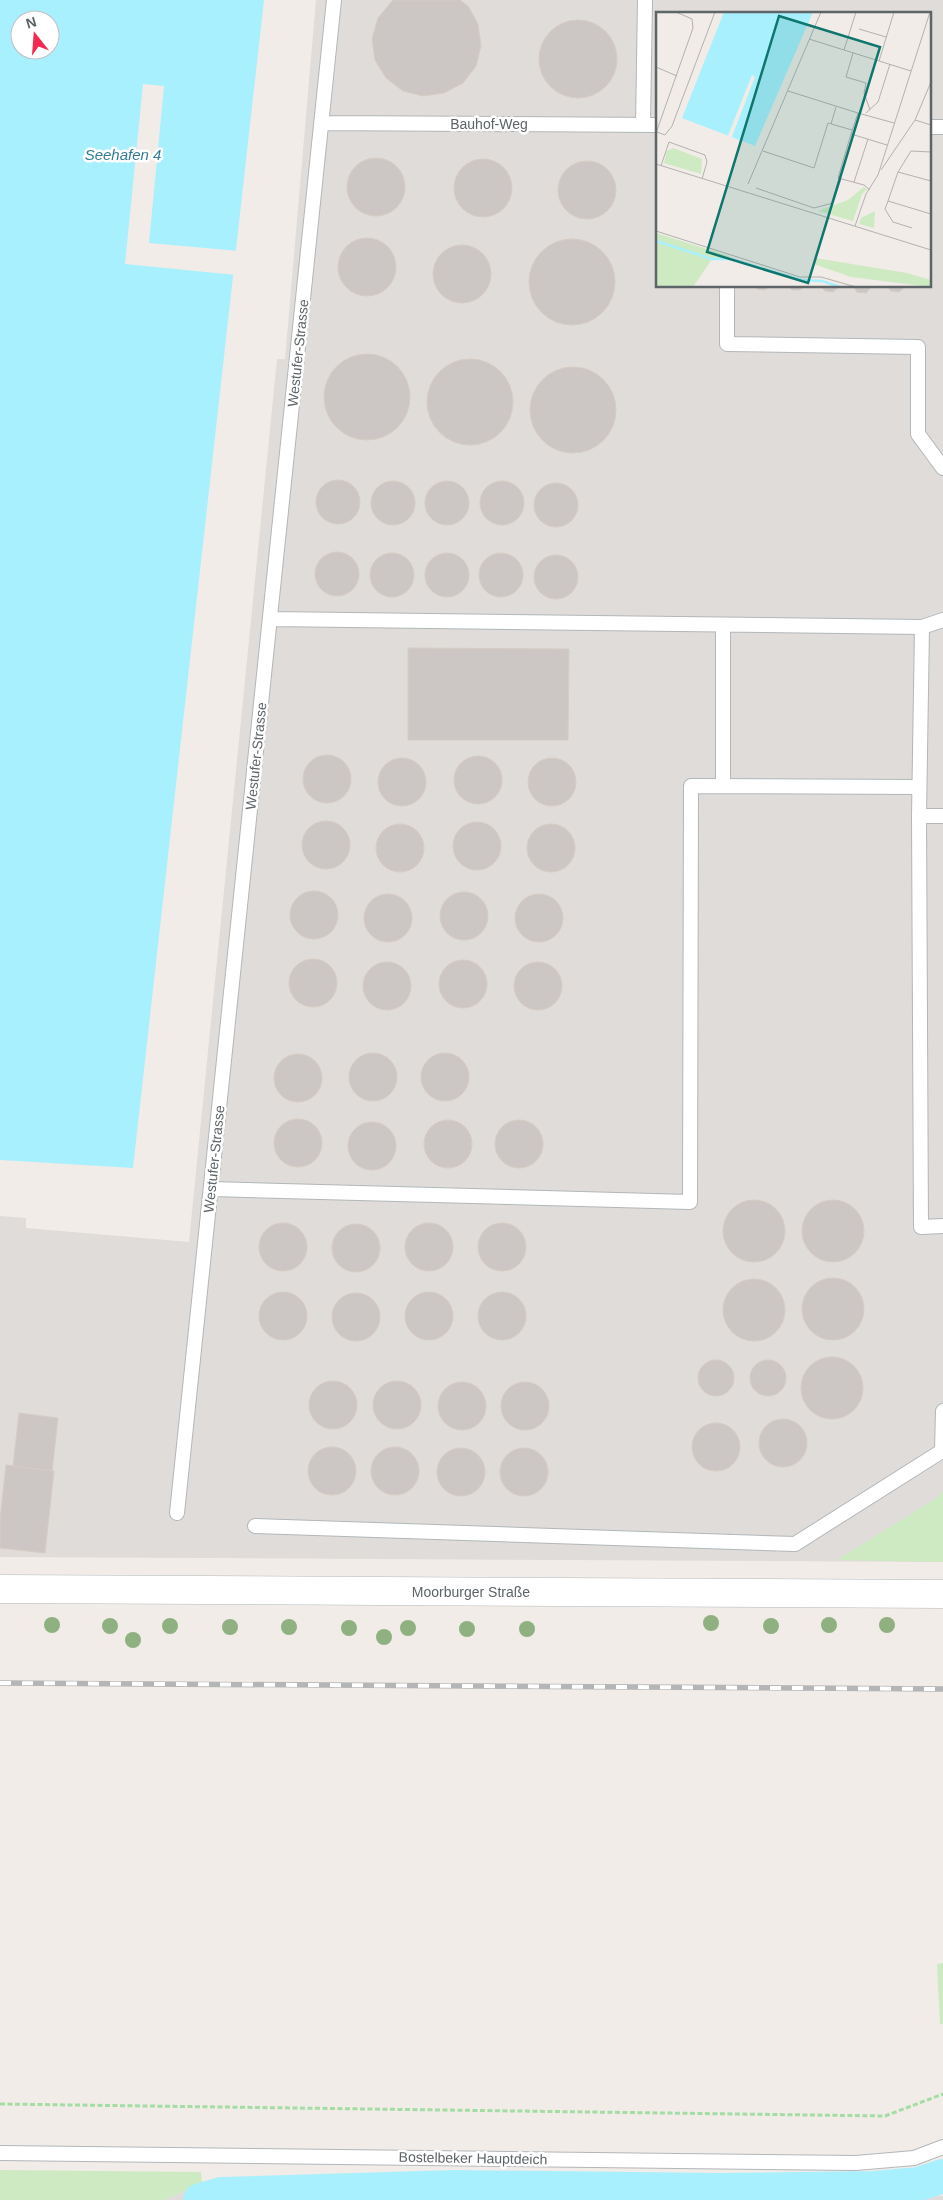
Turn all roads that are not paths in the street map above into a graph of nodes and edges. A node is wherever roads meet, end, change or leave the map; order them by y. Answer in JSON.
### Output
{"nodes":[{"id":1,"x":334,"y":0,"type":"edge"},
{"id":2,"x":645,"y":0,"type":"edge"},
{"id":3,"x":321,"y":124,"type":"junction"},
{"id":4,"x":650,"y":125,"type":"edge"},
{"id":5,"x":930,"y":127,"type":"edge"},
{"id":6,"x":943,"y":127,"type":"edge"},
{"id":7,"x":727,"y":288,"type":"edge"},
{"id":8,"x":943,"y":468,"type":"edge"},
{"id":9,"x":270,"y":619,"type":"junction"},
{"id":10,"x":943,"y":620,"type":"edge"},
{"id":11,"x":723,"y":625,"type":"junction"},
{"id":12,"x":922,"y":627,"type":"junction"},
{"id":13,"x":723,"y":786,"type":"junction"},
{"id":14,"x":919,"y":786,"type":"junction"},
{"id":15,"x":919,"y":816,"type":"junction"},
{"id":16,"x":943,"y":816,"type":"edge"},
{"id":17,"x":211,"y":1190,"type":"junction"},
{"id":18,"x":943,"y":1226,"type":"edge"},
{"id":19,"x":943,"y":1411,"type":"edge"},
{"id":20,"x":177,"y":1512,"type":"dead end"},
{"id":21,"x":255,"y":1526,"type":"dead end"},
{"id":22,"x":0,"y":1589,"type":"edge"},
{"id":23,"x":943,"y":1594,"type":"edge"},
{"id":24,"x":943,"y":2147,"type":"edge"},
{"id":25,"x":0,"y":2153,"type":"edge"}],
"edges":[{"from":1,"to":3,"type":"lane","name":"Westufer-Strasse"},
{"from":2,"to":4,"type":"lane"},
{"from":3,"to":4,"type":"lane","name":"Bauhof-Weg"},
{"from":3,"to":9,"type":"lane","name":"Westufer-Strasse"},
{"from":5,"to":6,"type":"lane"},
{"from":7,"to":8,"type":"lane"},
{"from":9,"to":11,"type":"lane"},
{"from":9,"to":17,"type":"lane","name":"Westufer-Strasse"},
{"from":10,"to":12,"type":"lane"},
{"from":11,"to":12,"type":"lane"},
{"from":11,"to":13,"type":"lane"},
{"from":12,"to":14,"type":"lane"},
{"from":13,"to":14,"type":"lane"},
{"from":13,"to":17,"type":"lane"},
{"from":14,"to":15,"type":"lane"},
{"from":15,"to":16,"type":"lane"},
{"from":15,"to":18,"type":"lane"},
{"from":17,"to":20,"type":"lane","name":"Westufer-Strasse"},
{"from":19,"to":21,"type":"lane"},
{"from":22,"to":23,"type":"main road","name":"Moorburger Straße"},
{"from":24,"to":25,"type":"lane","name":"Bostelbeker Hauptdeich"}]}
